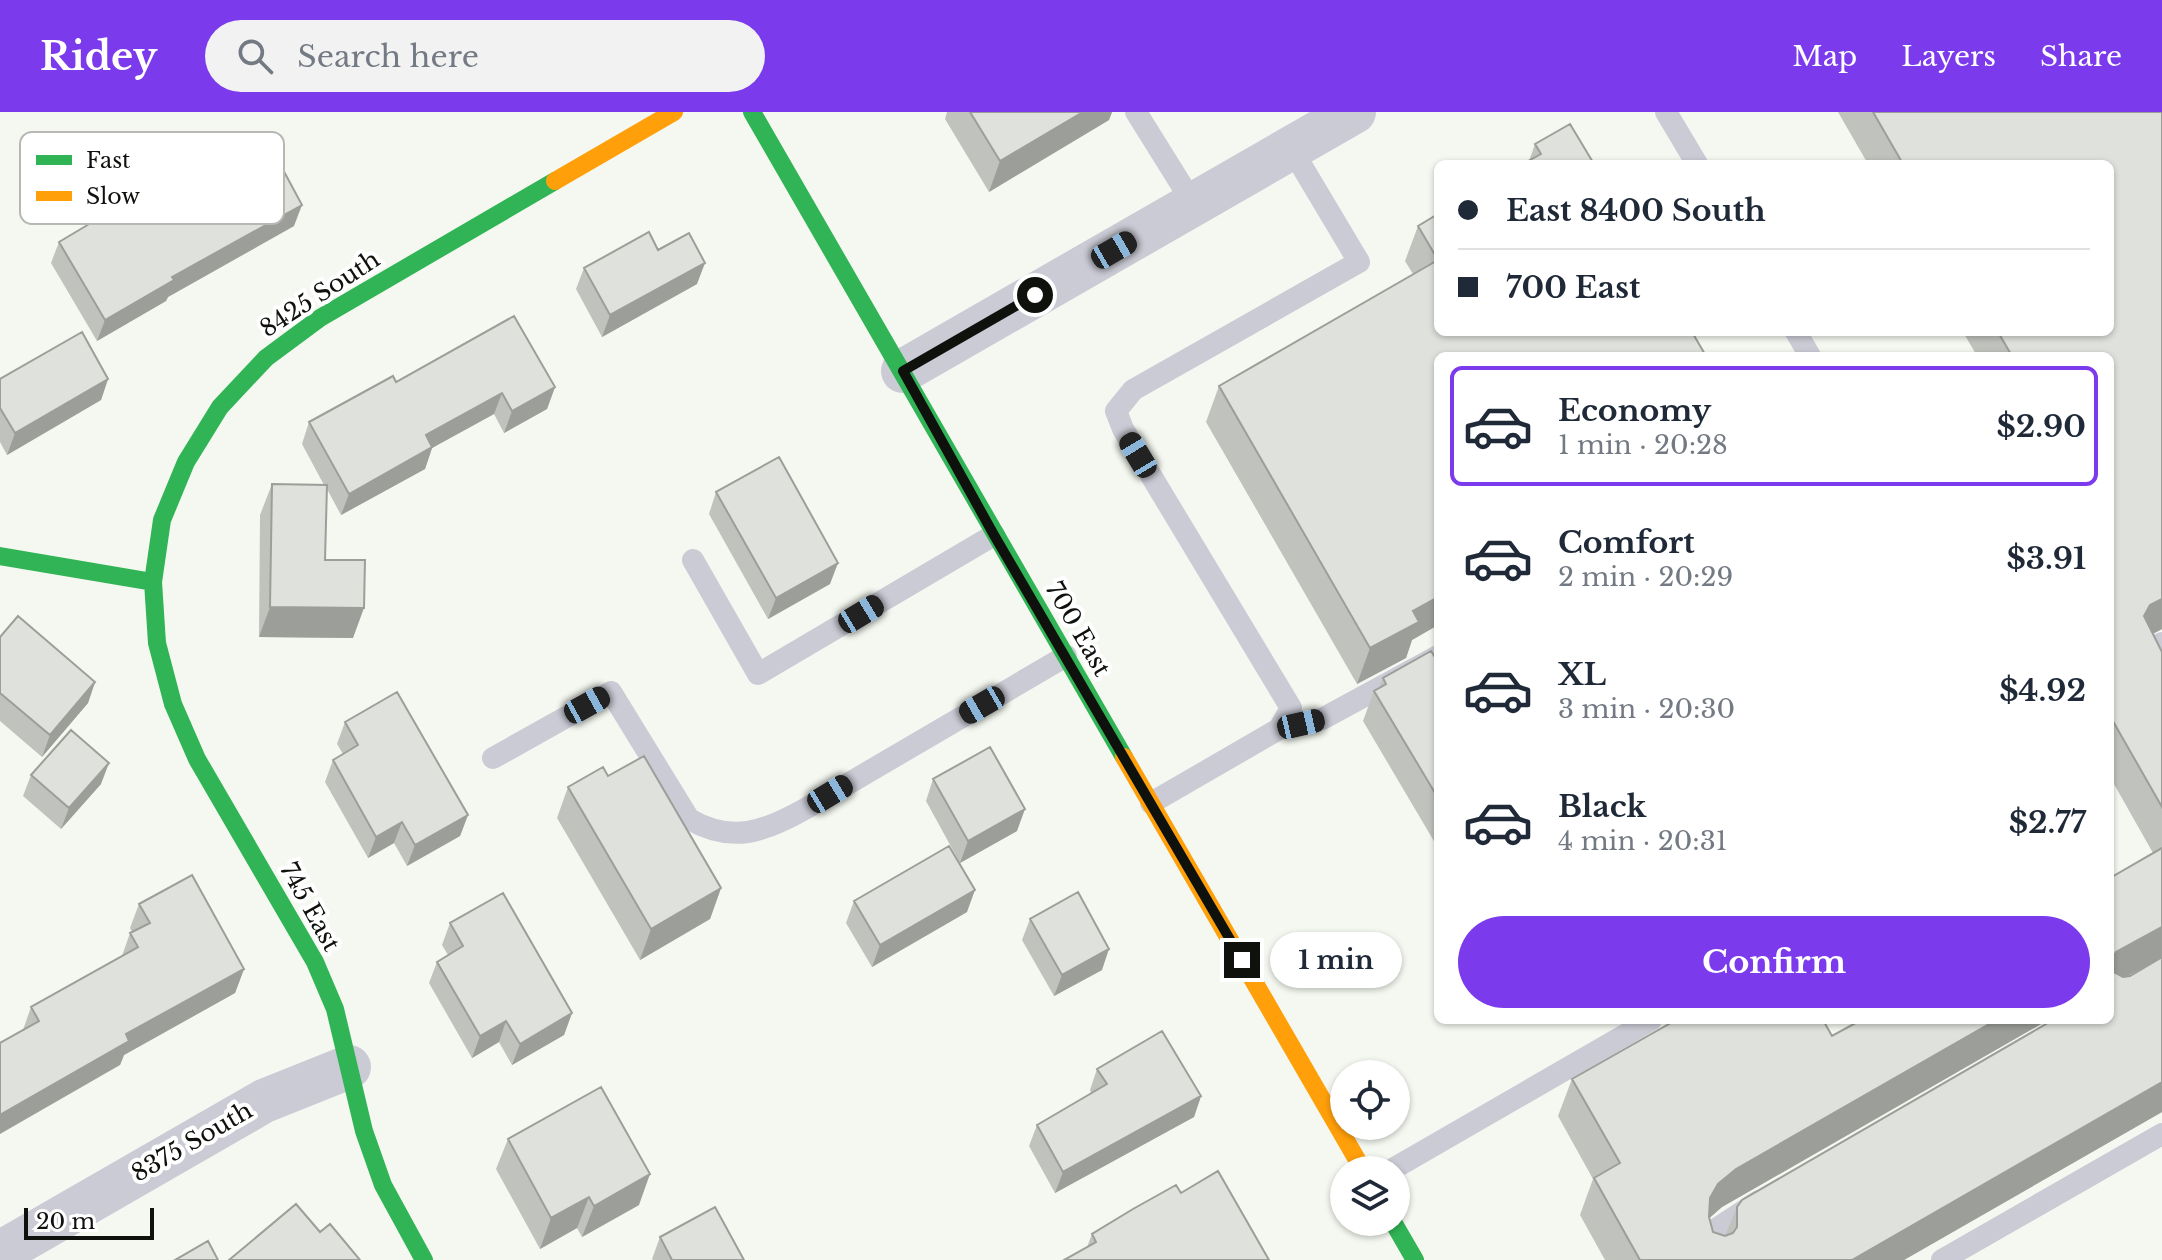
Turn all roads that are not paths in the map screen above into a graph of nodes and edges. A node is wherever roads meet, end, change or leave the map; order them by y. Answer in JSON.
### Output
{"nodes":[{"id":1,"x":674,"y":112,"type":"edge"},
{"id":2,"x":752,"y":112,"type":"edge"},
{"id":3,"x":1136,"y":112,"type":"edge"},
{"id":4,"x":1354,"y":112,"type":"edge"},
{"id":5,"x":1666,"y":112,"type":"edge"},
{"id":6,"x":1291,"y":148,"type":"junction"},
{"id":7,"x":1695,"y":160,"type":"edge"},
{"id":8,"x":1194,"y":205,"type":"junction"},
{"id":9,"x":903,"y":371,"type":"junction"},
{"id":10,"x":994,"y":535,"type":"junction"},
{"id":11,"x":0,"y":556,"type":"edge"},
{"id":12,"x":693,"y":560,"type":"dead end"},
{"id":13,"x":153,"y":582,"type":"junction"},
{"id":14,"x":2162,"y":643,"type":"edge"},
{"id":15,"x":1066,"y":656,"type":"junction"},
{"id":16,"x":1434,"y":658,"type":"edge"},
{"id":17,"x":2162,"y":686,"type":"edge"},
{"id":18,"x":1279,"y":729,"type":"junction"},
{"id":19,"x":493,"y":758,"type":"dead end"},
{"id":20,"x":1151,"y":803,"type":"junction"},
{"id":21,"x":1644,"y":1024,"type":"edge"},
{"id":22,"x":349,"y":1067,"type":"junction"},
{"id":23,"x":2162,"y":1134,"type":"edge"},
{"id":24,"x":1355,"y":1156,"type":"edge"},
{"id":25,"x":1410,"y":1159,"type":"edge"},
{"id":26,"x":1781,"y":1189,"type":"edge"},
{"id":27,"x":1401,"y":1236,"type":"edge"},
{"id":28,"x":0,"y":1253,"type":"edge"},
{"id":29,"x":424,"y":1260,"type":"edge"},
{"id":30,"x":1415,"y":1260,"type":"edge"},
{"id":31,"x":1710,"y":1260,"type":"edge"},
{"id":32,"x":1942,"y":1260,"type":"edge"}],
"edges":[{"from":1,"to":13,"type":"street","name":"8425 South"},
{"from":2,"to":9,"type":"street","name":"700 East"},
{"from":3,"to":8,"type":"lane"},
{"from":4,"to":6,"type":"street"},
{"from":5,"to":7,"type":"lane"},
{"from":6,"to":8,"type":"street"},
{"from":6,"to":18,"type":"lane"},
{"from":8,"to":9,"type":"street"},
{"from":9,"to":10,"type":"street","name":"700 East"},
{"from":10,"to":12,"type":"lane"},
{"from":10,"to":15,"type":"street","name":"700 East"},
{"from":11,"to":13,"type":"street"},
{"from":13,"to":22,"type":"street","name":"745 East"},
{"from":14,"to":17,"type":"lane"},
{"from":15,"to":19,"type":"lane"},
{"from":15,"to":20,"type":"street","name":"700 East"},
{"from":16,"to":18,"type":"lane"},
{"from":18,"to":20,"type":"lane"},
{"from":20,"to":24,"type":"street","name":"700 East"},
{"from":21,"to":25,"type":"lane"},
{"from":22,"to":28,"type":"street","name":"8375 South"},
{"from":22,"to":29,"type":"street","name":"745 East"},
{"from":23,"to":32,"type":"lane"},
{"from":26,"to":31,"type":"lane"},
{"from":27,"to":30,"type":"street"}]}
